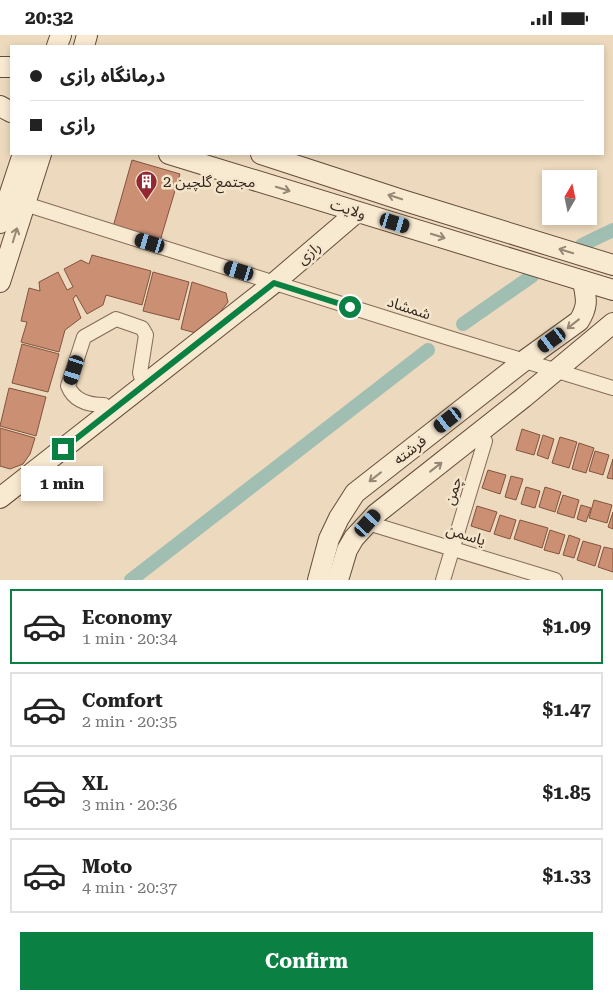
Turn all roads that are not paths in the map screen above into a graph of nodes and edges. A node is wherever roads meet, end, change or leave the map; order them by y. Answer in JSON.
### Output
{"nodes":[{"id":1,"x":23,"y":155,"type":"edge"},
{"id":2,"x":40,"y":155,"type":"edge"},
{"id":3,"x":172,"y":155,"type":"edge"},
{"id":4,"x":264,"y":155,"type":"edge"},
{"id":5,"x":11,"y":199,"type":"edge"},
{"id":6,"x":357,"y":212,"type":"junction"},
{"id":7,"x":0,"y":223,"type":"edge"},
{"id":8,"x":613,"y":265,"type":"edge"},
{"id":9,"x":583,"y":281,"type":"junction"},
{"id":10,"x":0,"y":282,"type":"edge"},
{"id":11,"x":274,"y":283,"type":"junction"},
{"id":12,"x":613,"y":290,"type":"edge"},
{"id":13,"x":613,"y":323,"type":"edge"},
{"id":14,"x":525,"y":360,"type":"junction"},
{"id":15,"x":556,"y":370,"type":"junction"},
{"id":16,"x":144,"y":386,"type":"junction"},
{"id":17,"x":613,"y":388,"type":"edge"},
{"id":18,"x":110,"y":412,"type":"junction"},
{"id":19,"x":485,"y":441,"type":"dead end"},
{"id":20,"x":0,"y":498,"type":"edge"},
{"id":21,"x":368,"y":523,"type":"junction"},
{"id":22,"x":453,"y":548,"type":"junction"},
{"id":23,"x":318,"y":580,"type":"edge"},
{"id":24,"x":338,"y":580,"type":"edge"},
{"id":25,"x":443,"y":580,"type":"edge"},
{"id":26,"x":555,"y":580,"type":"edge"}],
"edges":[{"from":1,"to":5,"type":"street"},
{"from":2,"to":5,"type":"street"},
{"from":3,"to":6,"type":"street","name":"ولایت","one_way":true},
{"from":8,"to":4,"type":"street","name":"ولایت","one_way":true},
{"from":5,"to":7,"type":"street"},
{"from":10,"to":5,"type":"street","one_way":true},
{"from":5,"to":11,"type":"street","name":"شمشاد"},
{"from":6,"to":9,"type":"street","name":"ولایت","one_way":true},
{"from":6,"to":11,"type":"street","name":"رازی"},
{"from":9,"to":12,"type":"street","name":"ولایت"},
{"from":9,"to":14,"type":"street","name":"فرشته","one_way":true},
{"from":11,"to":14,"type":"street","name":"شمشاد"},
{"from":11,"to":16,"type":"street","name":"رازی"},
{"from":13,"to":15,"type":"street","name":"فرشته"},
{"from":14,"to":15,"type":"street","name":"شمشاد"},
{"from":14,"to":23,"type":"street","name":"فرشته","one_way":true},
{"from":15,"to":17,"type":"street","name":"شمشاد"},
{"from":21,"to":15,"type":"street","name":"فرشته","one_way":true},
{"from":16,"to":18,"type":"street","name":"رازی"},
{"from":16,"to":18,"type":"street"},
{"from":18,"to":20,"type":"street","name":"رازی"},
{"from":19,"to":22,"type":"street","name":"چمن"},
{"from":21,"to":22,"type":"street","name":"یاسمن"},
{"from":21,"to":24,"type":"street","name":"فرشته"},
{"from":22,"to":25,"type":"street","name":"چمن"},
{"from":22,"to":26,"type":"street","name":"یاسمن"}]}
